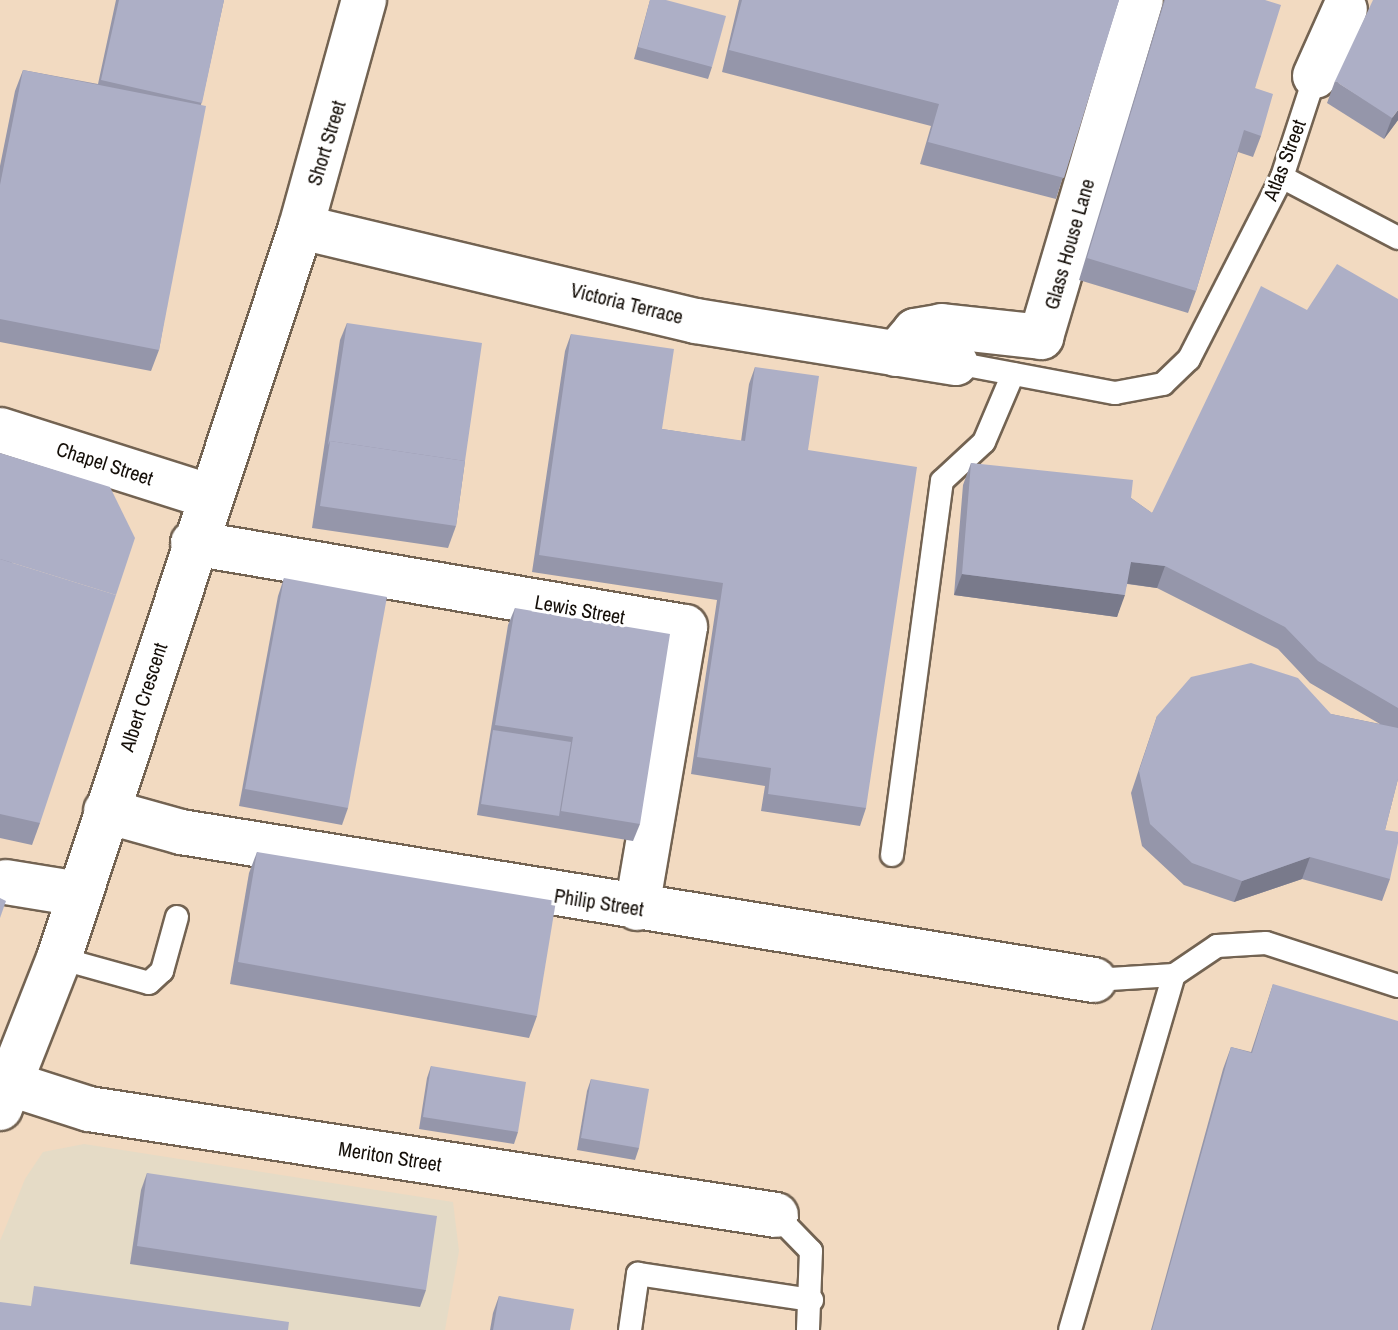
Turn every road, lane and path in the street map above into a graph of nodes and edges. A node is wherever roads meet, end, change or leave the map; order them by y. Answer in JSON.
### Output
{"nodes":[{"id":1,"x":364,"y":0,"type":"edge"},
{"id":2,"x":1141,"y":0,"type":"edge"},
{"id":3,"x":1337,"y":3,"type":"edge"},
{"id":4,"x":1315,"y":76,"type":"joint"},
{"id":5,"x":1282,"y":177,"type":"junction"},
{"id":6,"x":301,"y":227,"type":"junction"},
{"id":7,"x":1398,"y":238,"type":"edge"},
{"id":8,"x":282,"y":284,"type":"joint"},
{"id":9,"x":896,"y":354,"type":"junction"},
{"id":10,"x":956,"y":363,"type":"joint"},
{"id":11,"x":1013,"y":374,"type":"junction"},
{"id":12,"x":0,"y":430,"type":"edge"},
{"id":13,"x":211,"y":497,"type":"junction"},
{"id":14,"x":193,"y":543,"type":"junction"},
{"id":15,"x":106,"y":811,"type":"junction"},
{"id":16,"x":892,"y":855,"type":"dead end"},
{"id":17,"x":3,"y":882,"type":"edge"},
{"id":18,"x":79,"y":894,"type":"junction"},
{"id":19,"x":637,"y":908,"type":"junction"},
{"id":20,"x":177,"y":917,"type":"dead end"},
{"id":21,"x":59,"y":958,"type":"junction"},
{"id":22,"x":1174,"y":975,"type":"junction"},
{"id":23,"x":1094,"y":980,"type":"joint"},
{"id":24,"x":1398,"y":986,"type":"edge"},
{"id":25,"x":4,"y":1095,"type":"edge"},
{"id":26,"x":776,"y":1215,"type":"joint"},
{"id":27,"x":812,"y":1300,"type":"junction"},
{"id":28,"x":630,"y":1330,"type":"edge"},
{"id":29,"x":808,"y":1330,"type":"edge"},
{"id":30,"x":1070,"y":1330,"type":"edge"}],
"edges":[{"from":1,"to":6,"type":"street","name":"Short Street"},
{"from":2,"to":9,"type":"street","name":"Glass House Lane"},
{"from":3,"to":4,"type":"street","name":"Atlas Street"},
{"from":4,"to":5,"type":"lane","name":"Atlas Street"},
{"from":5,"to":7,"type":"lane"},
{"from":5,"to":11,"type":"lane","name":"Atlas Street"},
{"from":6,"to":8,"type":"street","name":"Short Street"},
{"from":6,"to":9,"type":"street","name":"Victoria Terrace"},
{"from":8,"to":13,"type":"street","name":"Albert Crescent"},
{"from":9,"to":10,"type":"street","name":"Victoria Terrace"},
{"from":10,"to":11,"type":"lane","name":"Atlas Street"},
{"from":11,"to":16,"type":"lane"},
{"from":12,"to":13,"type":"street","name":"Chapel Street"},
{"from":13,"to":14,"type":"street","name":"Albert Crescent"},
{"from":14,"to":15,"type":"street","name":"Albert Crescent"},
{"from":14,"to":19,"type":"street","name":"Lewis Street"},
{"from":15,"to":18,"type":"street","name":"Albert Crescent"},
{"from":15,"to":19,"type":"street","name":"Philip Street"},
{"from":17,"to":18,"type":"street"},
{"from":18,"to":21,"type":"street","name":"Albert Crescent"},
{"from":19,"to":23,"type":"street","name":"Philip Street"},
{"from":20,"to":21,"type":"lane"},
{"from":21,"to":25,"type":"street","name":"Albert Crescent"},
{"from":22,"to":23,"type":"lane"},
{"from":22,"to":24,"type":"lane"},
{"from":22,"to":30,"type":"lane"},
{"from":25,"to":26,"type":"street","name":"Meriton Street"},
{"from":26,"to":27,"type":"lane"},
{"from":27,"to":28,"type":"lane"},
{"from":27,"to":29,"type":"lane"}]}
